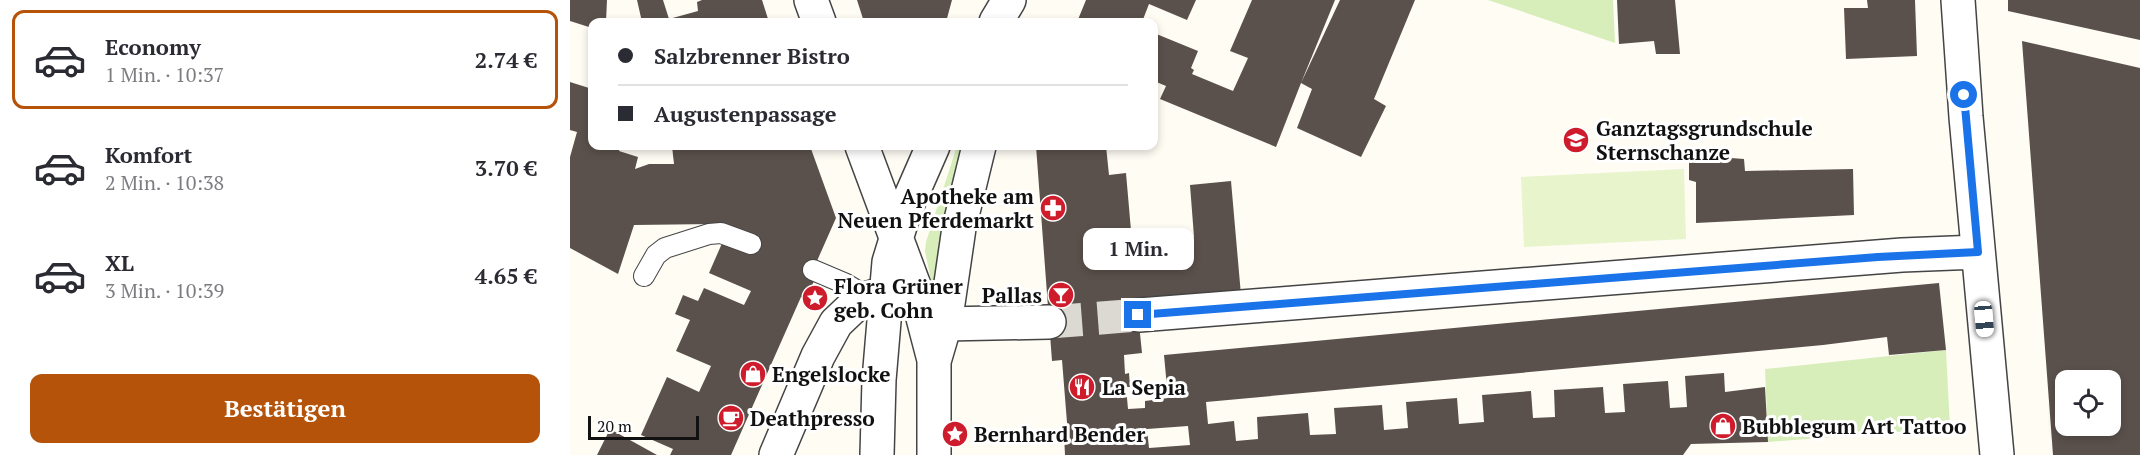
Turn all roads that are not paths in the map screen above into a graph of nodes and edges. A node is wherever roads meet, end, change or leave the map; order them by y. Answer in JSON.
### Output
{"nodes":[{"id":1,"x":811,"y":0,"type":"edge"},
{"id":2,"x":1009,"y":0,"type":"edge"},
{"id":3,"x":1017,"y":0,"type":"edge"},
{"id":4,"x":1958,"y":0,"type":"edge"},
{"id":5,"x":818,"y":18,"type":"edge"},
{"id":6,"x":998,"y":18,"type":"edge"},
{"id":7,"x":1013,"y":18,"type":"edge"},
{"id":8,"x":863,"y":150,"type":"edge"},
{"id":9,"x":931,"y":150,"type":"edge"},
{"id":10,"x":978,"y":150,"type":"edge"},
{"id":11,"x":896,"y":237,"type":"junction"},
{"id":12,"x":751,"y":244,"type":"dead end"},
{"id":13,"x":1978,"y":252,"type":"junction"},
{"id":14,"x":813,"y":270,"type":"dead end"},
{"id":15,"x":644,"y":276,"type":"dead end"},
{"id":16,"x":877,"y":296,"type":"junction"},
{"id":17,"x":1138,"y":315,"type":"tunnel mouth"},
{"id":18,"x":1049,"y":322,"type":"tunnel mouth"},
{"id":19,"x":945,"y":324,"type":"junction"},
{"id":20,"x":934,"y":360,"type":"junction"},
{"id":21,"x":776,"y":455,"type":"edge"},
{"id":22,"x":877,"y":455,"type":"edge"},
{"id":23,"x":934,"y":455,"type":"edge"},
{"id":24,"x":1991,"y":455,"type":"edge"},
{"id":25,"x":1997,"y":455,"type":"edge"}],
"edges":[{"from":1,"to":5,"type":"street"},
{"from":2,"to":6,"type":"street"},
{"from":3,"to":7,"type":"street"},
{"from":4,"to":13,"type":"street"},
{"from":8,"to":11,"type":"street"},
{"from":9,"to":11,"type":"street"},
{"from":10,"to":19,"type":"street"},
{"from":11,"to":16,"type":"street"},
{"from":11,"to":20,"type":"street"},
{"from":12,"to":15,"type":"lane"},
{"from":13,"to":17,"type":"street"},
{"from":13,"to":25,"type":"street"},
{"from":14,"to":16,"type":"lane"},
{"from":16,"to":21,"type":"street"},
{"from":16,"to":22,"type":"street"},
{"from":18,"to":19,"type":"street"},
{"from":19,"to":20,"type":"street"},
{"from":20,"to":23,"type":"street"},
{"from":24,"to":25,"type":"street"}]}
